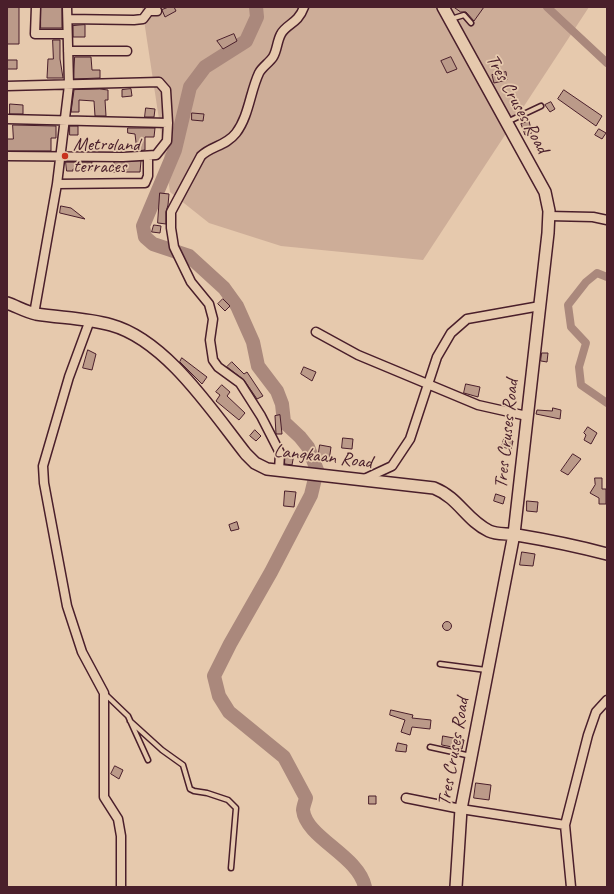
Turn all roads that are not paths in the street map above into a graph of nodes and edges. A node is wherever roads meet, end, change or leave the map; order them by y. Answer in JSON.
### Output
{"nodes":[{"id":1,"x":36,"y":7,"type":"edge"},
{"id":2,"x":67,"y":7,"type":"edge"},
{"id":3,"x":304,"y":7,"type":"edge"},
{"id":4,"x":443,"y":7,"type":"edge"},
{"id":5,"x":157,"y":11,"type":"dead end"},
{"id":6,"x":68,"y":19,"type":"junction"},
{"id":7,"x":450,"y":20,"type":"junction"},
{"id":8,"x":471,"y":23,"type":"dead end"},
{"id":9,"x":67,"y":34,"type":"junction"},
{"id":10,"x":68,"y":51,"type":"junction"},
{"id":11,"x":127,"y":51,"type":"dead end"},
{"id":12,"x":7,"y":86,"type":"edge"},
{"id":13,"x":68,"y":86,"type":"junction"},
{"id":14,"x":541,"y":106,"type":"dead end"},
{"id":15,"x":7,"y":119,"type":"edge"},
{"id":16,"x":64,"y":120,"type":"junction"},
{"id":17,"x":168,"y":123,"type":"junction"},
{"id":18,"x":506,"y":123,"type":"junction"},
{"id":19,"x":7,"y":156,"type":"edge"},
{"id":20,"x":59,"y":156,"type":"junction"},
{"id":21,"x":148,"y":157,"type":"junction"},
{"id":22,"x":57,"y":184,"type":"junction"},
{"id":23,"x":549,"y":216,"type":"junction"},
{"id":24,"x":607,"y":220,"type":"edge"},
{"id":25,"x":7,"y":303,"type":"edge"},
{"id":26,"x":540,"y":306,"type":"junction"},
{"id":27,"x":34,"y":314,"type":"junction"},
{"id":28,"x":90,"y":320,"type":"junction"},
{"id":29,"x":316,"y":332,"type":"dead end"},
{"id":30,"x":430,"y":385,"type":"junction"},
{"id":31,"x":527,"y":416,"type":"junction"},
{"id":32,"x":279,"y":471,"type":"junction"},
{"id":33,"x":362,"y":480,"type":"junction"},
{"id":34,"x":514,"y":534,"type":"junction"},
{"id":35,"x":607,"y":554,"type":"edge"},
{"id":36,"x":440,"y":664,"type":"dead end"},
{"id":37,"x":487,"y":670,"type":"junction"},
{"id":38,"x":104,"y":693,"type":"junction"},
{"id":39,"x":607,"y":700,"type":"edge"},
{"id":40,"x":130,"y":720,"type":"junction"},
{"id":41,"x":430,"y":747,"type":"dead end"},
{"id":42,"x":471,"y":756,"type":"junction"},
{"id":43,"x":148,"y":760,"type":"dead end"},
{"id":44,"x":406,"y":798,"type":"dead end"},
{"id":45,"x":461,"y":809,"type":"junction"},
{"id":46,"x":565,"y":824,"type":"junction"},
{"id":47,"x":231,"y":868,"type":"dead end"},
{"id":48,"x":121,"y":887,"type":"edge"},
{"id":49,"x":456,"y":887,"type":"edge"},
{"id":50,"x":572,"y":887,"type":"edge"}],
"edges":[{"from":1,"to":9,"type":"street"},
{"from":2,"to":6,"type":"street"},
{"from":3,"to":32,"type":"street"},
{"from":4,"to":7,"type":"main road","name":"Tres Cruses Road"},
{"from":5,"to":6,"type":"street"},
{"from":6,"to":9,"type":"street"},
{"from":7,"to":8,"type":"lane"},
{"from":7,"to":18,"type":"main road","name":"Tres Cruses Road"},
{"from":9,"to":10,"type":"street"},
{"from":10,"to":11,"type":"street"},
{"from":10,"to":13,"type":"street"},
{"from":12,"to":13,"type":"street"},
{"from":13,"to":16,"type":"street"},
{"from":13,"to":17,"type":"street"},
{"from":14,"to":18,"type":"lane"},
{"from":15,"to":16,"type":"street"},
{"from":16,"to":17,"type":"street"},
{"from":16,"to":20,"type":"street"},
{"from":17,"to":21,"type":"street"},
{"from":18,"to":23,"type":"main road","name":"Tres Cruses Road"},
{"from":19,"to":20,"type":"street"},
{"from":20,"to":21,"type":"street"},
{"from":20,"to":22,"type":"street"},
{"from":21,"to":22,"type":"street"},
{"from":22,"to":27,"type":"street"},
{"from":23,"to":24,"type":"street"},
{"from":23,"to":26,"type":"main road","name":"Tres Cruses Road"},
{"from":25,"to":27,"type":"main road","name":"Langkaan Road"},
{"from":26,"to":30,"type":"street"},
{"from":26,"to":31,"type":"main road","name":"Tres Cruses Road"},
{"from":27,"to":28,"type":"main road","name":"Langkaan Road"},
{"from":28,"to":32,"type":"main road","name":"Langkaan Road"},
{"from":28,"to":38,"type":"street"},
{"from":29,"to":30,"type":"street"},
{"from":30,"to":31,"type":"street"},
{"from":30,"to":33,"type":"street"},
{"from":31,"to":34,"type":"main road","name":"Tres Cruses Road"},
{"from":32,"to":33,"type":"main road","name":"Langkaan Road"},
{"from":33,"to":34,"type":"main road","name":"Langkaan Road"},
{"from":34,"to":35,"type":"main road","name":"Langkaan Road"},
{"from":34,"to":37,"type":"main road","name":"Tres Cruses Road"},
{"from":36,"to":37,"type":"lane"},
{"from":37,"to":42,"type":"main road","name":"Tres Cruses Road"},
{"from":38,"to":40,"type":"lane"},
{"from":38,"to":48,"type":"street"},
{"from":39,"to":46,"type":"street"},
{"from":40,"to":43,"type":"lane"},
{"from":40,"to":47,"type":"lane"},
{"from":41,"to":42,"type":"lane"},
{"from":42,"to":45,"type":"main road","name":"Tres Cruses Road"},
{"from":44,"to":45,"type":"street"},
{"from":45,"to":46,"type":"street"},
{"from":45,"to":49,"type":"main road","name":"Tres Cruses Road"},
{"from":46,"to":50,"type":"street"}]}
